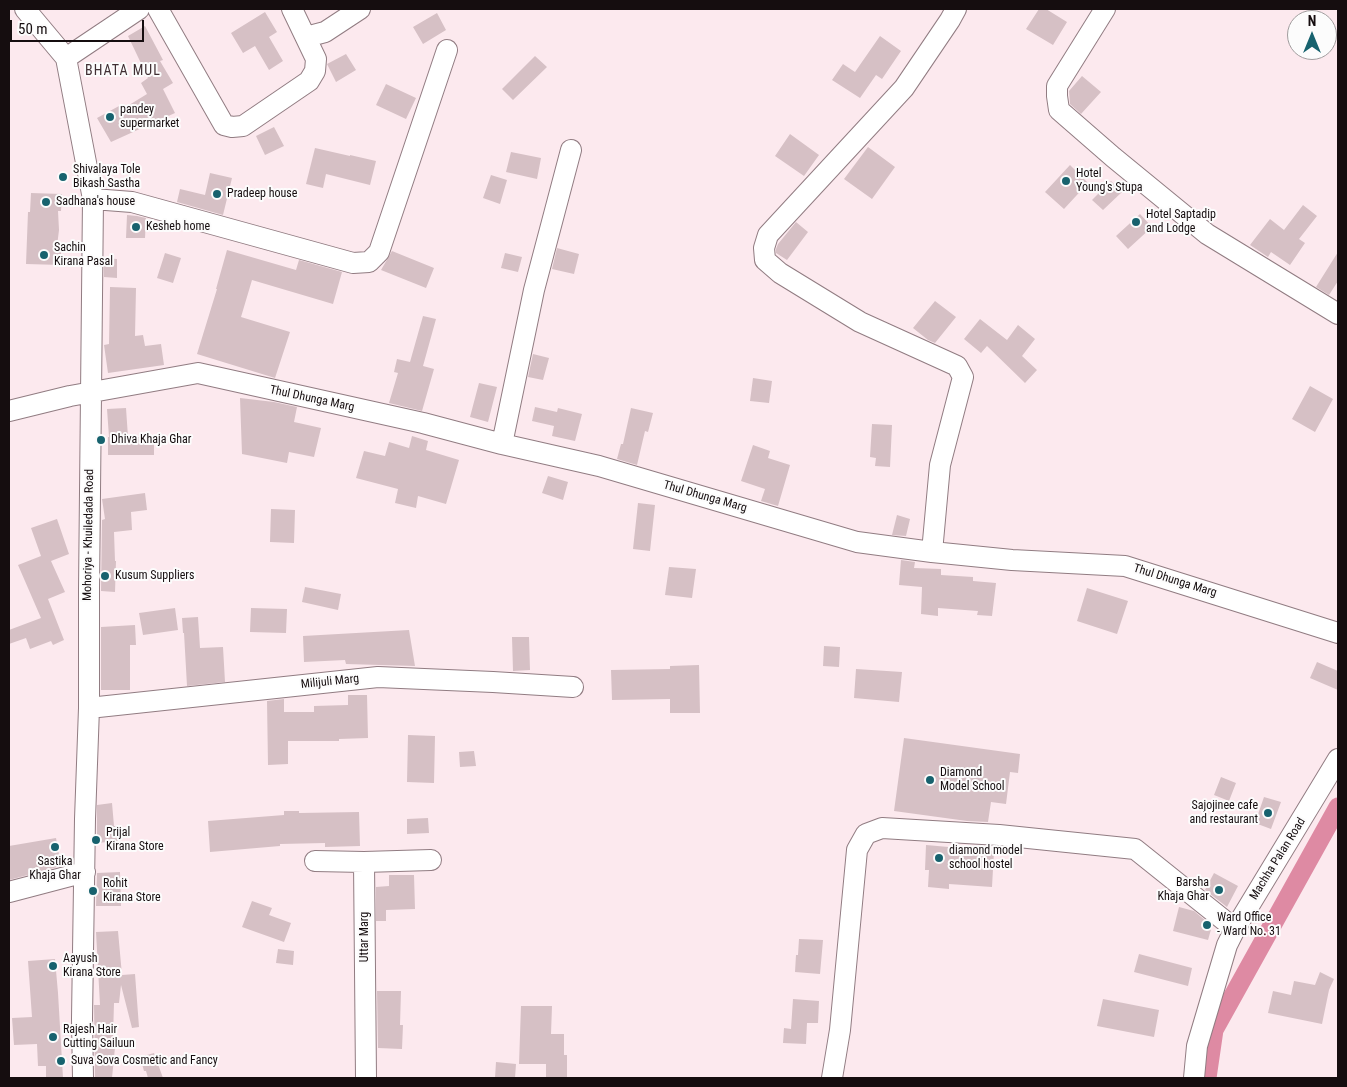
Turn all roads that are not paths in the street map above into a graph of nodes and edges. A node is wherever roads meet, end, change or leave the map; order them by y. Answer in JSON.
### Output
{"nodes":[{"id":1,"x":25,"y":9,"type":"edge"},
{"id":2,"x":138,"y":9,"type":"edge"},
{"id":3,"x":158,"y":9,"type":"edge"},
{"id":4,"x":292,"y":9,"type":"edge"},
{"id":5,"x":360,"y":9,"type":"edge"},
{"id":6,"x":956,"y":9,"type":"edge"},
{"id":7,"x":1105,"y":9,"type":"edge"},
{"id":8,"x":306,"y":37,"type":"junction"},
{"id":9,"x":447,"y":50,"type":"dead end"},
{"id":10,"x":66,"y":58,"type":"junction"},
{"id":11,"x":571,"y":150,"type":"dead end"},
{"id":12,"x":93,"y":199,"type":"junction"},
{"id":13,"x":1338,"y":314,"type":"edge"},
{"id":14,"x":91,"y":392,"type":"junction"},
{"id":15,"x":9,"y":411,"type":"edge"},
{"id":16,"x":502,"y":444,"type":"junction"},
{"id":17,"x":932,"y":552,"type":"junction"},
{"id":18,"x":1338,"y":633,"type":"edge"},
{"id":19,"x":573,"y":687,"type":"dead end"},
{"id":20,"x":89,"y":708,"type":"junction"},
{"id":21,"x":1338,"y":759,"type":"edge"},
{"id":22,"x":431,"y":860,"type":"dead end"},
{"id":23,"x":315,"y":862,"type":"dead end"},
{"id":24,"x":364,"y":862,"type":"junction"},
{"id":25,"x":85,"y":872,"type":"junction"},
{"id":26,"x":9,"y":892,"type":"edge"},
{"id":27,"x":1235,"y":929,"type":"junction"},
{"id":28,"x":83,"y":1078,"type":"edge"},
{"id":29,"x":366,"y":1078,"type":"edge"},
{"id":30,"x":832,"y":1078,"type":"edge"},
{"id":31,"x":1194,"y":1078,"type":"edge"}],
"edges":[{"from":1,"to":10,"type":"street","name":"Mohoriya - Khuiledada Road"},
{"from":2,"to":10,"type":"street"},
{"from":3,"to":8,"type":"street"},
{"from":4,"to":8,"type":"street"},
{"from":5,"to":8,"type":"street"},
{"from":6,"to":17,"type":"street"},
{"from":7,"to":13,"type":"street"},
{"from":9,"to":12,"type":"street"},
{"from":10,"to":12,"type":"street","name":"Mohoriya - Khuiledada Road"},
{"from":11,"to":16,"type":"street"},
{"from":12,"to":14,"type":"street","name":"Mohoriya - Khuiledada Road"},
{"from":14,"to":15,"type":"street","name":"Thul Dhunga Marg"},
{"from":14,"to":16,"type":"street","name":"Thul Dhunga Marg"},
{"from":14,"to":20,"type":"street","name":"Mohoriya - Khuiledada Road"},
{"from":16,"to":17,"type":"street","name":"Thul Dhunga Marg"},
{"from":17,"to":18,"type":"street","name":"Thul Dhunga Marg"},
{"from":19,"to":20,"type":"street","name":"Milijuli Marg"},
{"from":20,"to":25,"type":"street","name":"Mohoriya - Khuiledada Road"},
{"from":21,"to":27,"type":"street","name":"Machha Palan Road"},
{"from":22,"to":24,"type":"street"},
{"from":23,"to":24,"type":"street"},
{"from":24,"to":29,"type":"street","name":"Uttar Marg"},
{"from":25,"to":26,"type":"street"},
{"from":25,"to":28,"type":"street","name":"Mohoriya - Khuiledada Road"},
{"from":27,"to":30,"type":"street"},
{"from":27,"to":31,"type":"street","name":"Machha Palan Road"}]}
